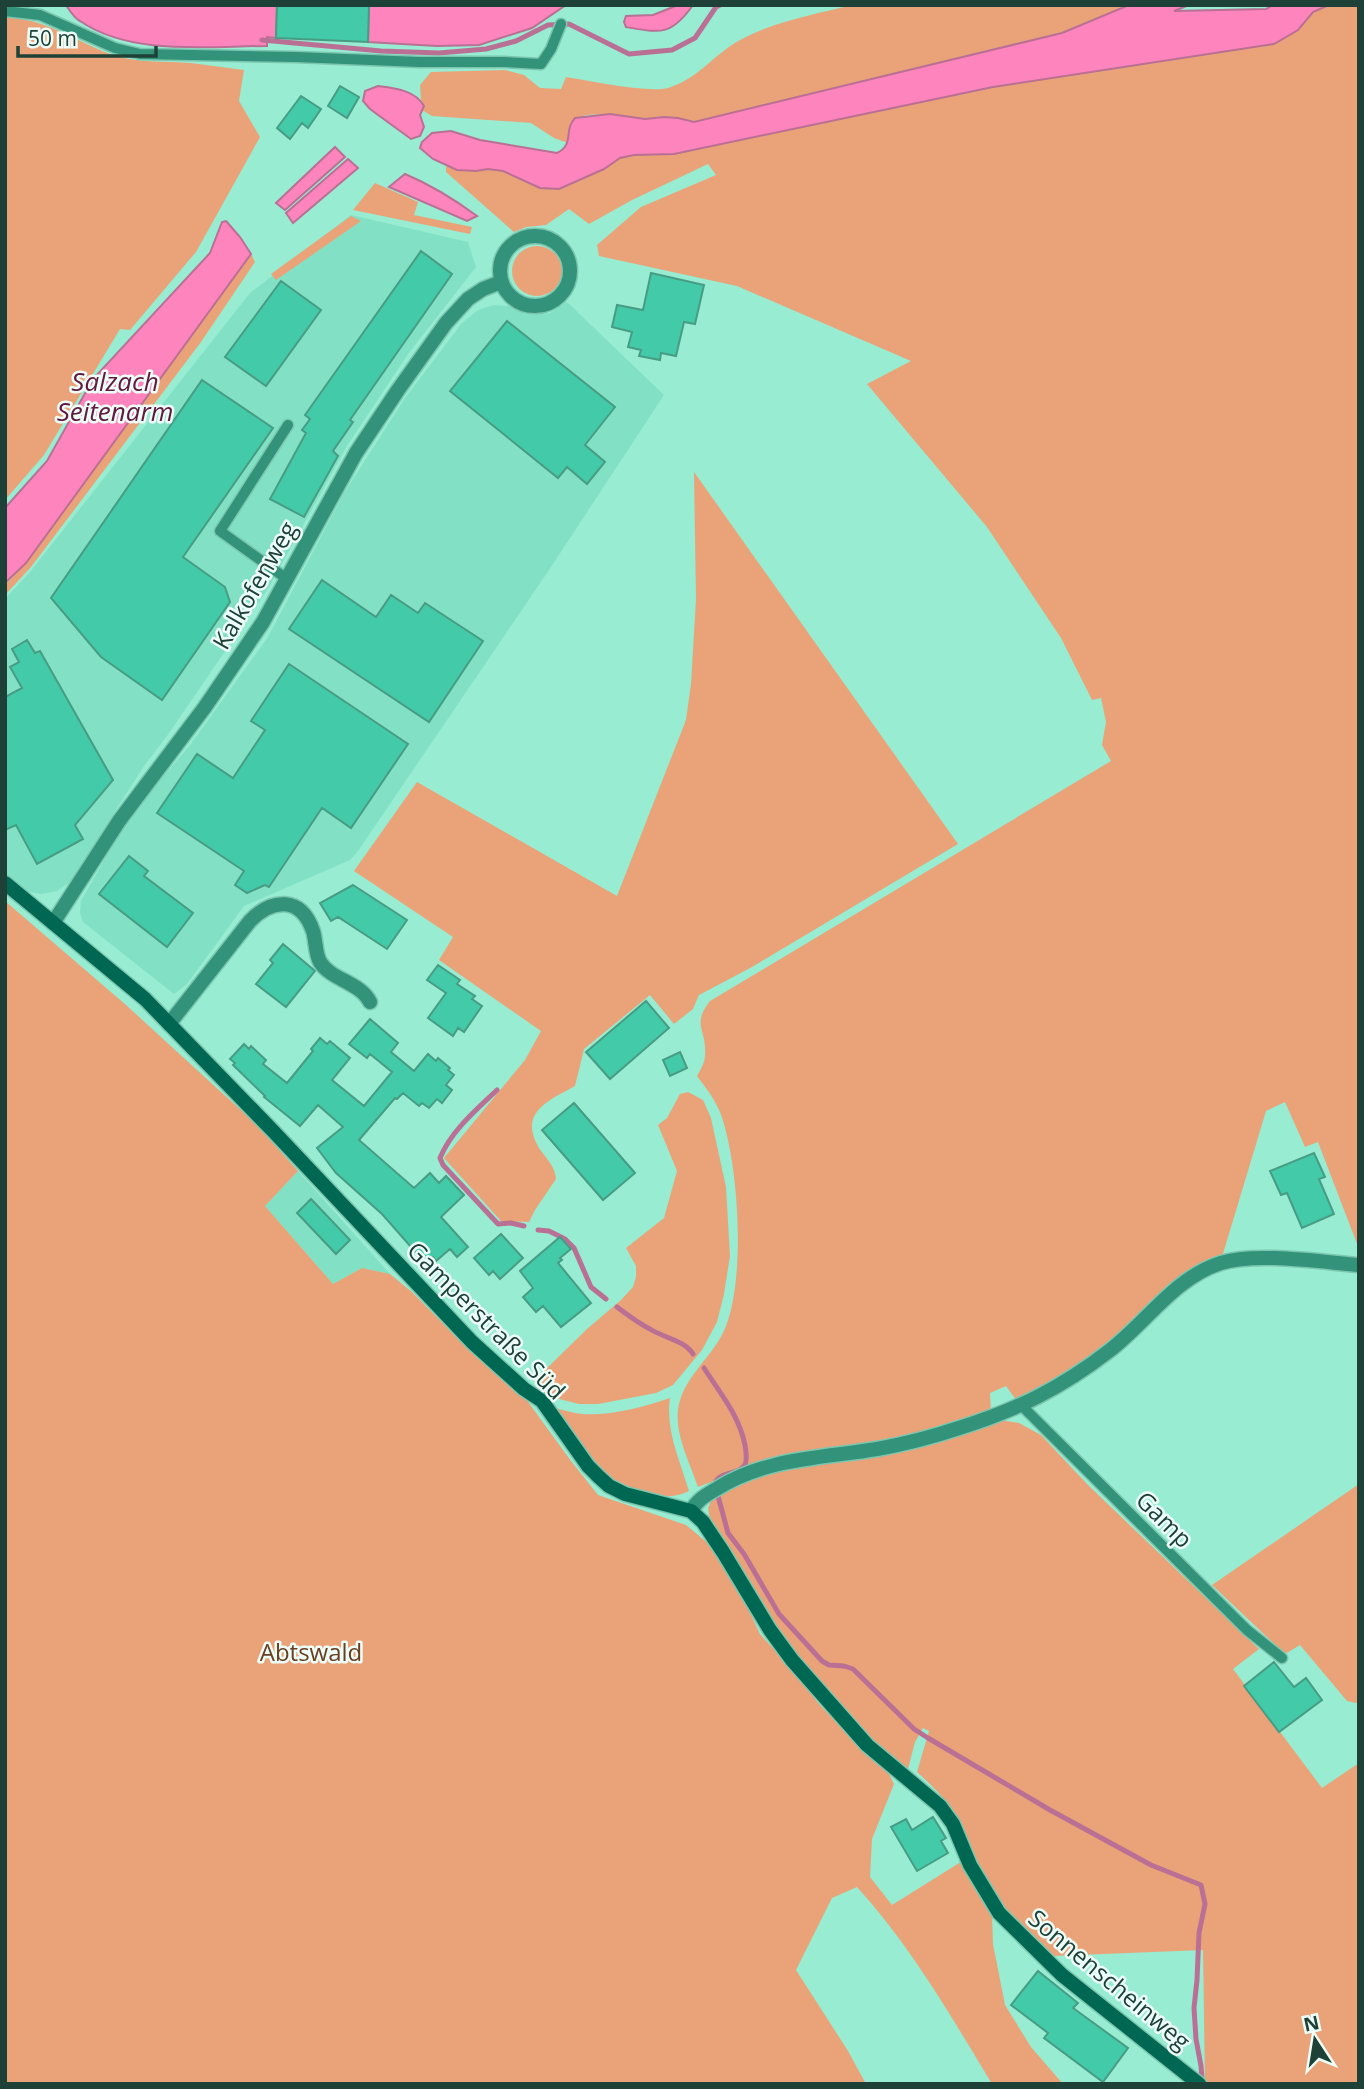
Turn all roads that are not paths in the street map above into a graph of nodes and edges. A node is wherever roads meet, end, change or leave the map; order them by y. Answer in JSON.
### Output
{"nodes":[{"id":1,"x":5,"y":11,"type":"edge"},
{"id":2,"x":561,"y":23,"type":"dead end"},
{"id":3,"x":501,"y":282,"type":"junction"},
{"id":4,"x":288,"y":425,"type":"dead end"},
{"id":5,"x":287,"y":579,"type":"junction"},
{"id":6,"x":5,"y":883,"type":"edge"},
{"id":7,"x":53,"y":923,"type":"junction"},
{"id":8,"x":370,"y":1002,"type":"dead end"},
{"id":9,"x":169,"y":1024,"type":"junction"},
{"id":10,"x":1359,"y":1265,"type":"edge"},
{"id":11,"x":1022,"y":1406,"type":"junction"},
{"id":12,"x":691,"y":1511,"type":"junction"},
{"id":13,"x":1282,"y":1658,"type":"dead end"},
{"id":14,"x":1199,"y":2084,"type":"edge"}],
"edges":[{"from":1,"to":2,"type":"lane"},
{"from":3,"to":3,"type":"street"},
{"from":3,"to":5,"type":"street","name":"Kalkofenweg"},
{"from":4,"to":5,"type":"lane"},
{"from":5,"to":7,"type":"street","name":"Kalkofenweg"},
{"from":6,"to":7,"type":"street","name":"Gamperstraße Süd"},
{"from":7,"to":9,"type":"street","name":"Gamperstraße Süd"},
{"from":8,"to":9,"type":"street"},
{"from":9,"to":12,"type":"street","name":"Gamperstraße Süd"},
{"from":10,"to":11,"type":"street"},
{"from":11,"to":12,"type":"street"},
{"from":11,"to":13,"type":"lane","name":"Gamp"},
{"from":12,"to":14,"type":"street","name":"Sonnenscheinweg"}]}
